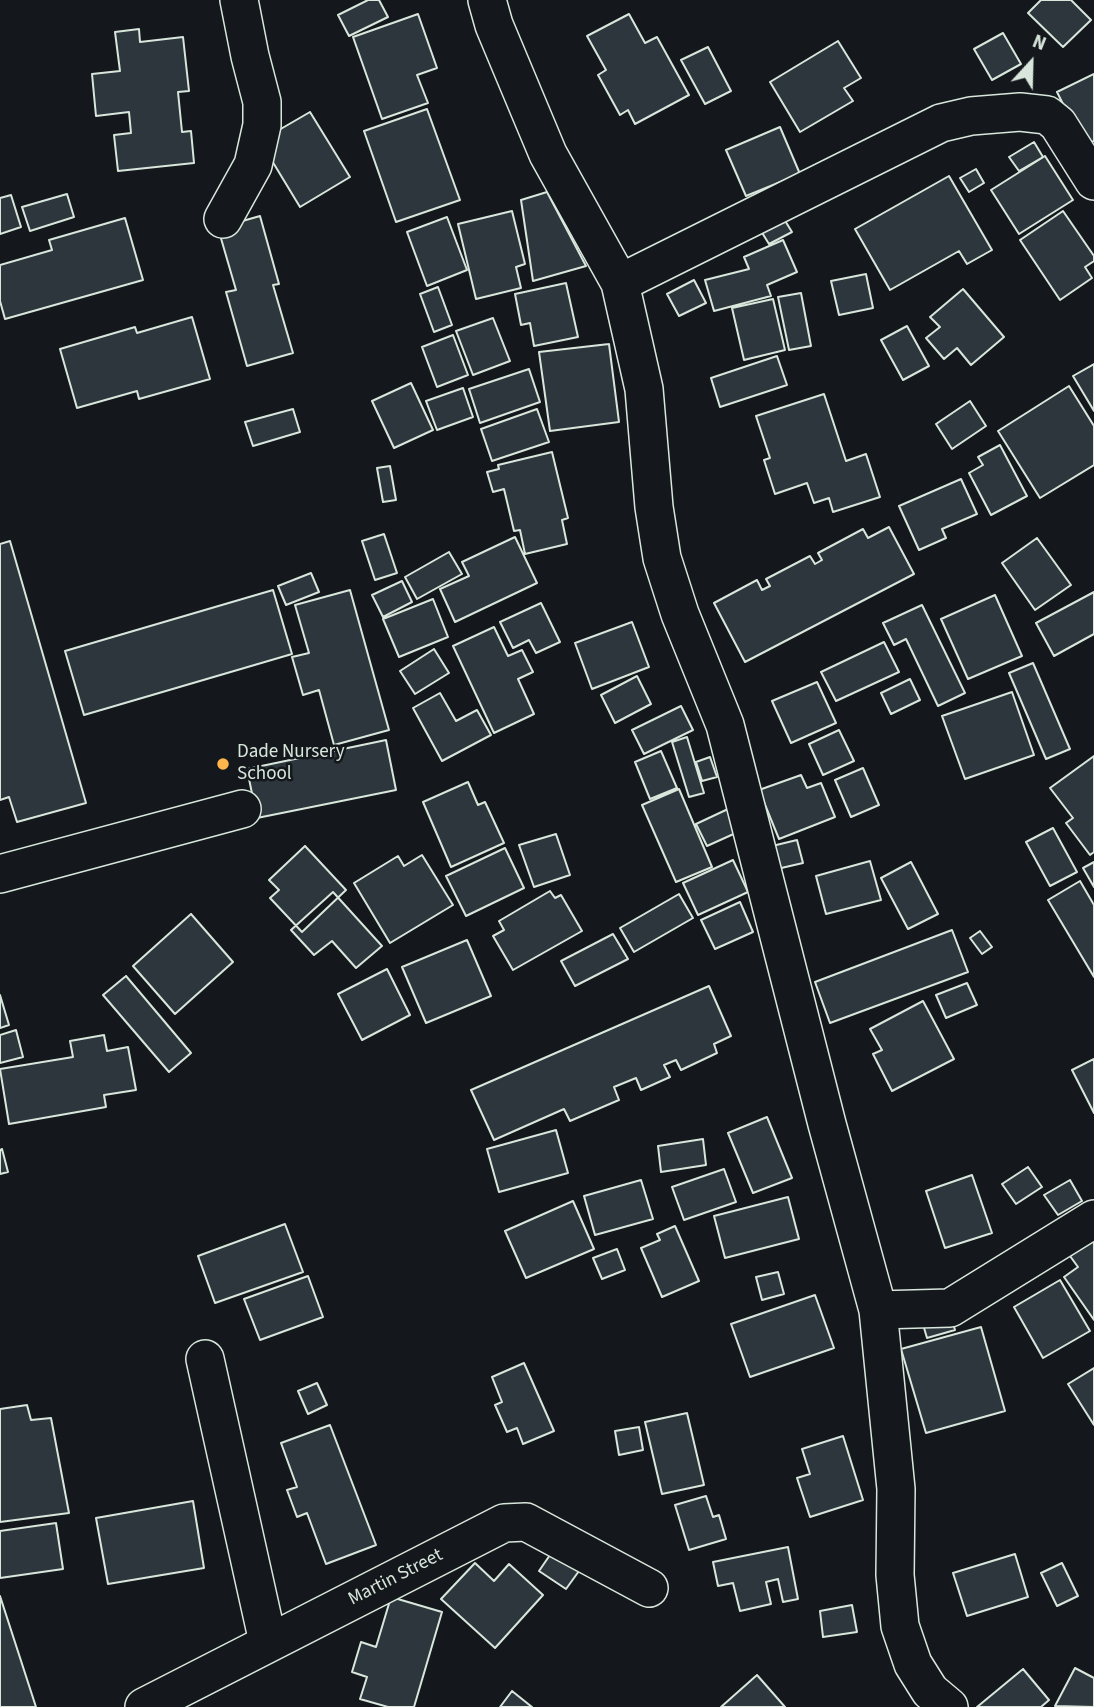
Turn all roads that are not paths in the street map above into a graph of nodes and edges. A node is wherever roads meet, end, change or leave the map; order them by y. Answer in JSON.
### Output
{"nodes":[{"id":1,"x":239,"y":0,"type":"edge"},
{"id":2,"x":487,"y":0,"type":"edge"},
{"id":3,"x":1094,"y":181,"type":"edge"},
{"id":4,"x":223,"y":219,"type":"dead end"},
{"id":5,"x":620,"y":283,"type":"junction"},
{"id":6,"x":242,"y":809,"type":"dead end"},
{"id":7,"x":0,"y":874,"type":"edge"},
{"id":8,"x":1094,"y":1219,"type":"edge"},
{"id":9,"x":878,"y":1310,"type":"junction"},
{"id":10,"x":205,"y":1359,"type":"dead end"},
{"id":11,"x":649,"y":1588,"type":"dead end"},
{"id":12,"x":268,"y":1642,"type":"junction"},
{"id":13,"x":144,"y":1707,"type":"edge"},
{"id":14,"x":949,"y":1707,"type":"edge"}],
"edges":[{"from":1,"to":4,"type":"street"},
{"from":2,"to":5,"type":"street"},
{"from":3,"to":5,"type":"street"},
{"from":5,"to":9,"type":"street"},
{"from":6,"to":7,"type":"street"},
{"from":8,"to":9,"type":"street"},
{"from":9,"to":14,"type":"street"},
{"from":10,"to":12,"type":"street"},
{"from":11,"to":12,"type":"street","name":"Martin Street"},
{"from":12,"to":13,"type":"street","name":"Martin Street"}]}
